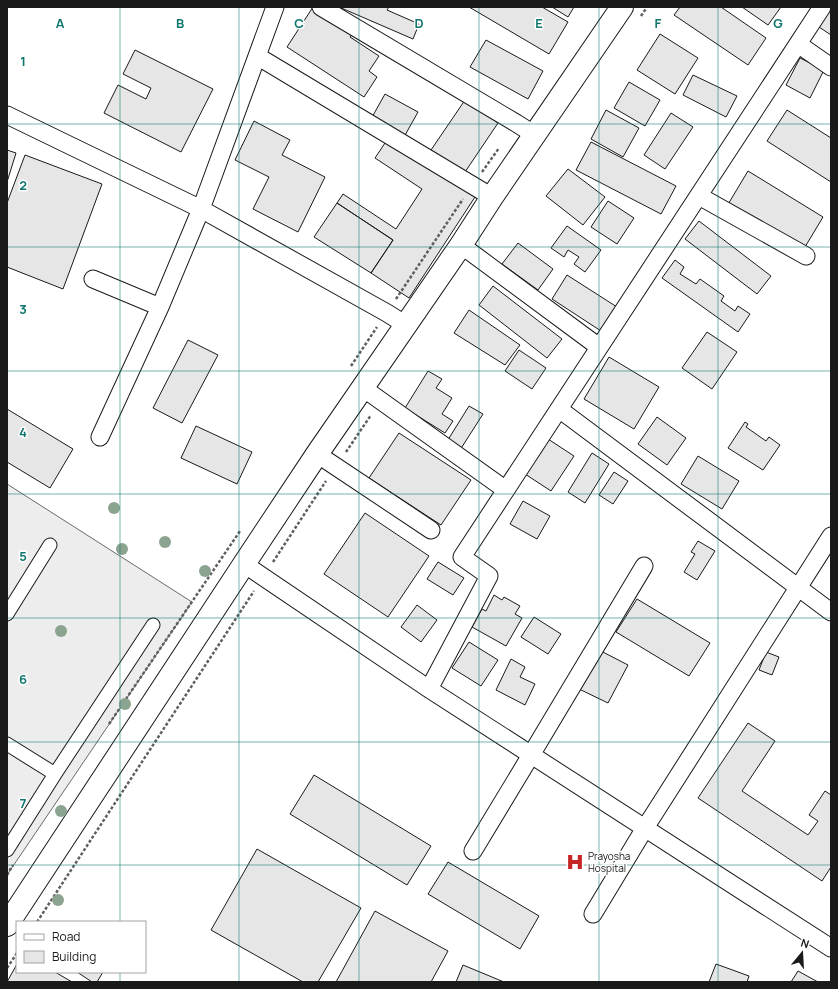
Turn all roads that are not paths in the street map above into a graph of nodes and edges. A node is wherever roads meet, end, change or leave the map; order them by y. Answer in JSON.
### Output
{"nodes":[{"id":1,"x":275,"y":7,"type":"edge"},
{"id":2,"x":320,"y":7,"type":"edge"},
{"id":3,"x":622,"y":7,"type":"edge"},
{"id":4,"x":822,"y":7,"type":"edge"},
{"id":5,"x":798,"y":44,"type":"junction"},
{"id":6,"x":257,"y":56,"type":"junction"},
{"id":7,"x":831,"y":67,"type":"edge"},
{"id":8,"x":7,"y":115,"type":"edge"},
{"id":9,"x":535,"y":135,"type":"junction"},
{"id":10,"x":699,"y":196,"type":"junction"},
{"id":11,"x":492,"y":197,"type":"junction"},
{"id":12,"x":201,"y":210,"type":"junction"},
{"id":13,"x":461,"y":245,"type":"junction"},
{"id":14,"x":806,"y":256,"type":"dead end"},
{"id":15,"x":93,"y":279,"type":"dead end"},
{"id":16,"x":160,"y":307,"type":"junction"},
{"id":17,"x":406,"y":325,"type":"junction"},
{"id":18,"x":599,"y":347,"type":"junction"},
{"id":19,"x":363,"y":388,"type":"junction"},
{"id":20,"x":559,"y":408,"type":"junction"},
{"id":21,"x":100,"y":437,"type":"dead end"},
{"id":22,"x":317,"y":454,"type":"junction"},
{"id":23,"x":506,"y":490,"type":"junction"},
{"id":24,"x":431,"y":530,"type":"dead end"},
{"id":25,"x":831,"y":536,"type":"edge"},
{"id":26,"x":50,"y":545,"type":"dead end"},
{"id":27,"x":244,"y":564,"type":"junction"},
{"id":28,"x":644,"y":566,"type":"dead end"},
{"id":29,"x":798,"y":587,"type":"junction"},
{"id":30,"x":831,"y":612,"type":"edge"},
{"id":31,"x":7,"y":614,"type":"edge"},
{"id":32,"x":153,"y":625,"type":"dead end"},
{"id":33,"x":429,"y":689,"type":"junction"},
{"id":34,"x":7,"y":744,"type":"edge"},
{"id":35,"x":532,"y":755,"type":"junction"},
{"id":36,"x":55,"y":774,"type":"junction"},
{"id":37,"x":645,"y":828,"type":"junction"},
{"id":38,"x":7,"y":850,"type":"edge"},
{"id":39,"x":473,"y":851,"type":"dead end"},
{"id":40,"x":593,"y":914,"type":"dead end"},
{"id":41,"x":7,"y":925,"type":"edge"},
{"id":42,"x":831,"y":948,"type":"edge"}],
"edges":[{"from":1,"to":6,"type":"street"},
{"from":2,"to":9,"type":"street"},
{"from":3,"to":9,"type":"main road"},
{"from":4,"to":5,"type":"street"},
{"from":5,"to":7,"type":"street"},
{"from":5,"to":10,"type":"street"},
{"from":6,"to":11,"type":"street"},
{"from":6,"to":12,"type":"street"},
{"from":8,"to":12,"type":"street"},
{"from":9,"to":11,"type":"main road"},
{"from":10,"to":14,"type":"street"},
{"from":10,"to":18,"type":"street"},
{"from":11,"to":13,"type":"main road"},
{"from":12,"to":16,"type":"street"},
{"from":12,"to":17,"type":"street"},
{"from":13,"to":17,"type":"main road"},
{"from":13,"to":18,"type":"street"},
{"from":15,"to":16,"type":"street"},
{"from":16,"to":21,"type":"street"},
{"from":17,"to":19,"type":"main road"},
{"from":18,"to":20,"type":"street"},
{"from":19,"to":22,"type":"main road"},
{"from":19,"to":23,"type":"street"},
{"from":20,"to":23,"type":"street"},
{"from":20,"to":29,"type":"street"},
{"from":22,"to":24,"type":"street"},
{"from":22,"to":27,"type":"main road"},
{"from":23,"to":33,"type":"street"},
{"from":25,"to":29,"type":"street"},
{"from":26,"to":31,"type":"street"},
{"from":27,"to":33,"type":"street"},
{"from":27,"to":41,"type":"main road"},
{"from":28,"to":35,"type":"street"},
{"from":29,"to":30,"type":"street"},
{"from":29,"to":37,"type":"street"},
{"from":32,"to":36,"type":"street"},
{"from":33,"to":35,"type":"street"},
{"from":34,"to":36,"type":"street"},
{"from":35,"to":37,"type":"street"},
{"from":35,"to":39,"type":"street"},
{"from":36,"to":38,"type":"street"},
{"from":37,"to":40,"type":"street"},
{"from":37,"to":42,"type":"street"}]}
